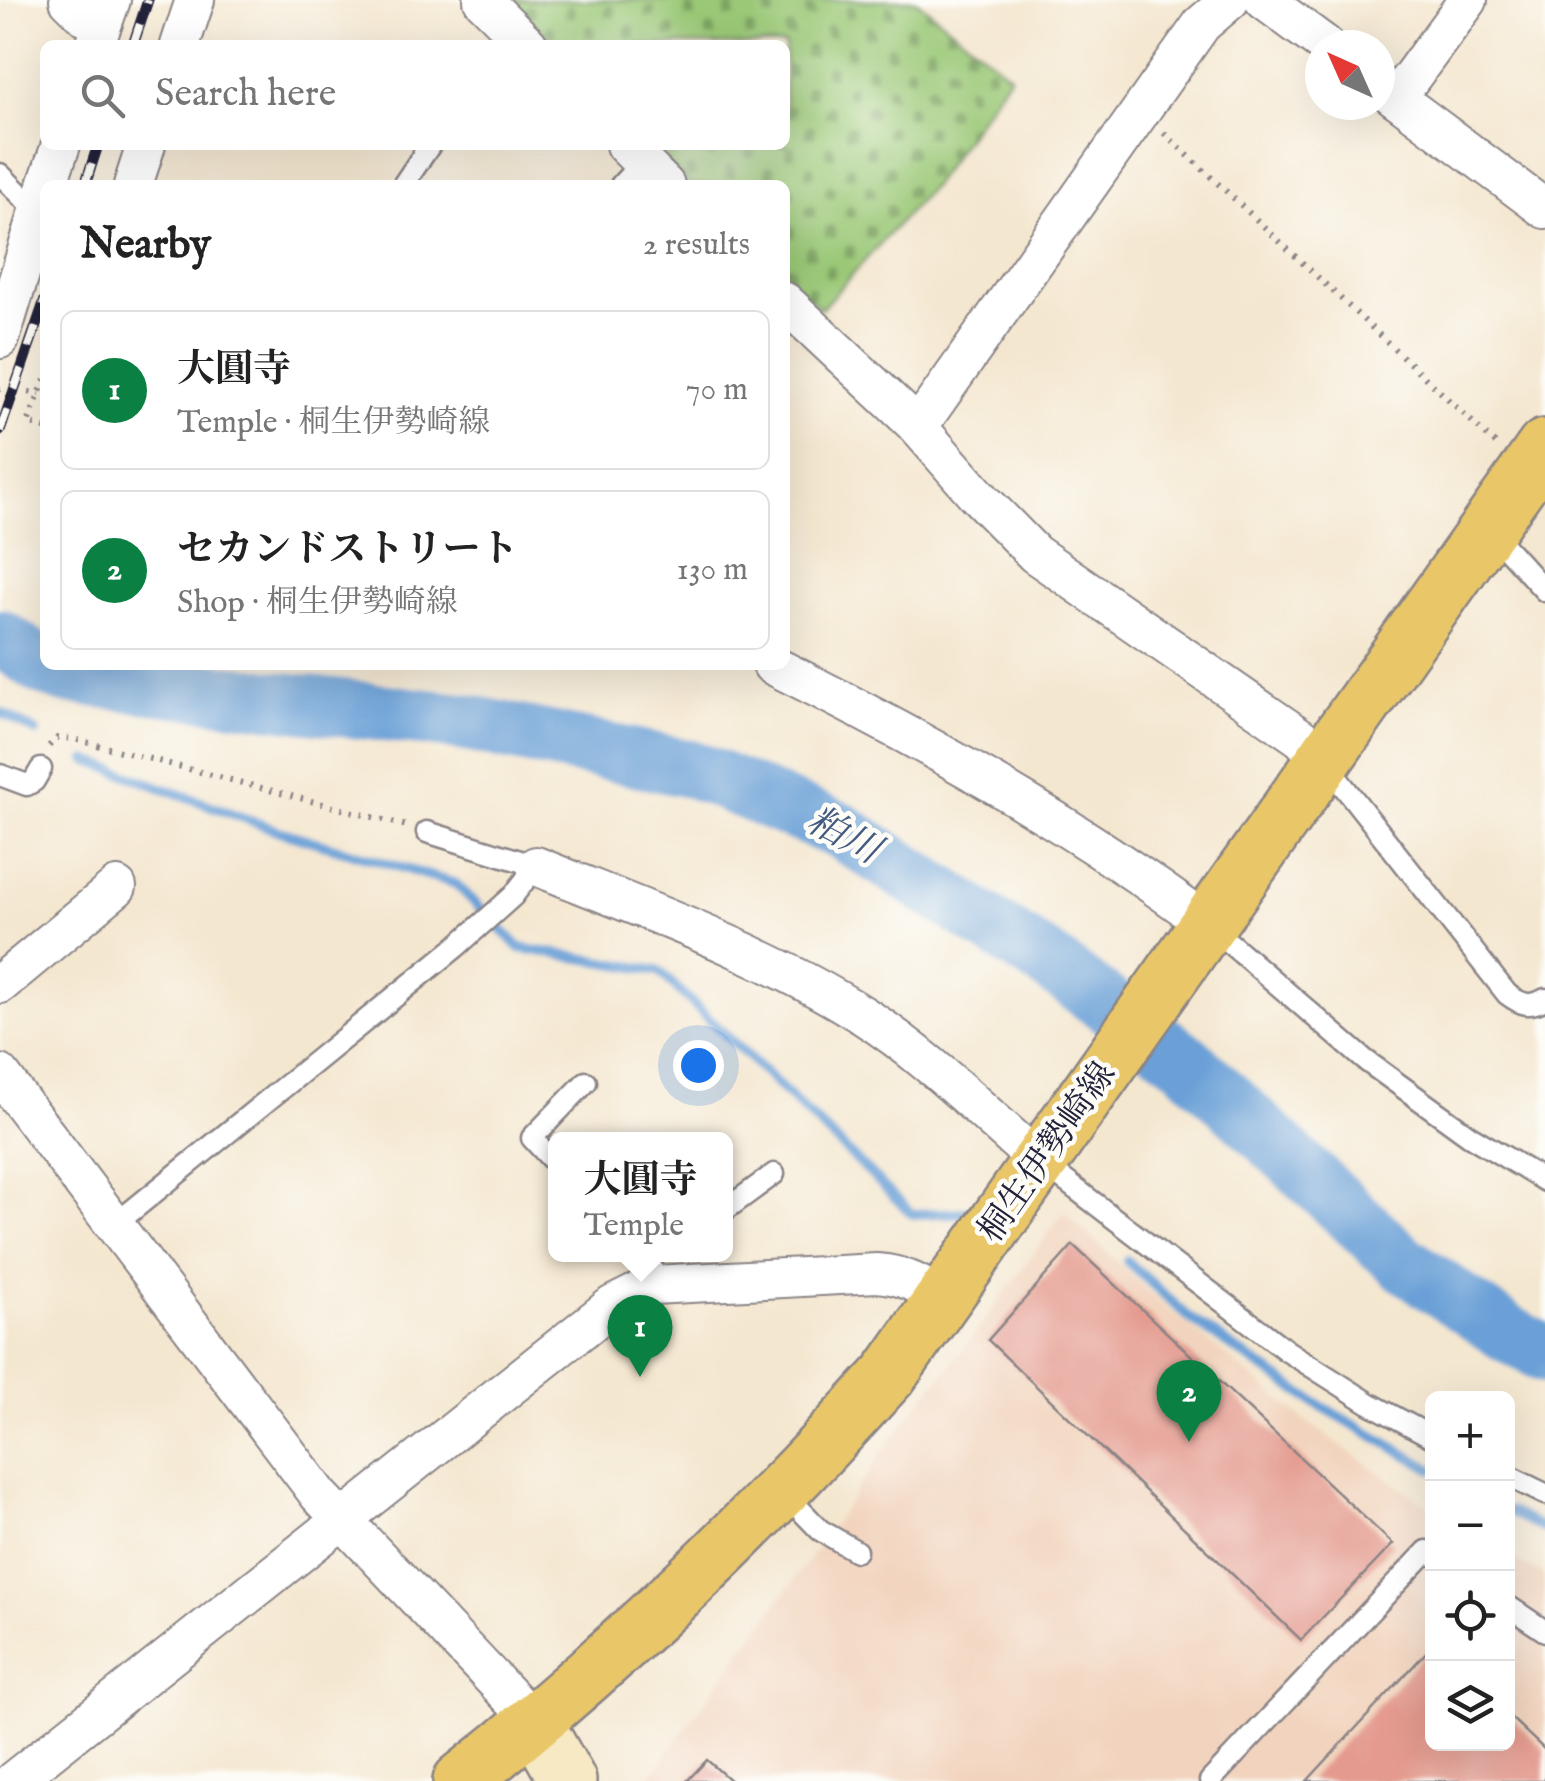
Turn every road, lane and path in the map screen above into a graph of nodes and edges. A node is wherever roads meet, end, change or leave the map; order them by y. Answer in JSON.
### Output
{"nodes":[{"id":1,"x":69,"y":0,"type":"edge"},
{"id":2,"x":195,"y":0,"type":"edge"},
{"id":3,"x":483,"y":0,"type":"edge"},
{"id":4,"x":1230,"y":0,"type":"edge"},
{"id":5,"x":1264,"y":0,"type":"edge"},
{"id":6,"x":1468,"y":0,"type":"edge"},
{"id":7,"x":103,"y":22,"type":"edge"},
{"id":8,"x":1305,"y":30,"type":"edge"},
{"id":9,"x":182,"y":40,"type":"edge"},
{"id":10,"x":515,"y":40,"type":"edge"},
{"id":11,"x":1395,"y":84,"type":"edge"},
{"id":12,"x":1395,"y":97,"type":"edge"},
{"id":13,"x":1140,"y":114,"type":"junction"},
{"id":14,"x":59,"y":150,"type":"edge"},
{"id":15,"x":144,"y":150,"type":"edge"},
{"id":16,"x":427,"y":150,"type":"edge"},
{"id":17,"x":0,"y":174,"type":"edge"},
{"id":18,"x":50,"y":180,"type":"edge"},
{"id":19,"x":134,"y":180,"type":"edge"},
{"id":20,"x":406,"y":180,"type":"edge"},
{"id":21,"x":40,"y":195,"type":"edge"},
{"id":22,"x":1545,"y":209,"type":"edge"},
{"id":23,"x":40,"y":210,"type":"edge"},
{"id":24,"x":790,"y":307,"type":"edge"},
{"id":25,"x":0,"y":339,"type":"edge"},
{"id":26,"x":29,"y":392,"type":"dead end"},
{"id":27,"x":40,"y":394,"type":"joint"},
{"id":28,"x":916,"y":425,"type":"junction"},
{"id":29,"x":40,"y":427,"type":"edge"},
{"id":30,"x":1524,"y":449,"type":"edge"},
{"id":31,"x":1485,"y":533,"type":"junction"},
{"id":32,"x":1545,"y":591,"type":"edge"},
{"id":33,"x":782,"y":670,"type":"edge"},
{"id":34,"x":1324,"y":763,"type":"junction"},
{"id":35,"x":41,"y":769,"type":"joint"},
{"id":36,"x":0,"y":775,"type":"edge"},
{"id":37,"x":427,"y":832,"type":"joint"},
{"id":38,"x":536,"y":866,"type":"junction"},
{"id":39,"x":117,"y":888,"type":"dead end"},
{"id":40,"x":1206,"y":930,"type":"junction"},
{"id":41,"x":0,"y":984,"type":"edge"},
{"id":42,"x":1545,"y":998,"type":"edge"},
{"id":43,"x":0,"y":1074,"type":"edge"},
{"id":44,"x":586,"y":1082,"type":"dead end"},
{"id":45,"x":548,"y":1155,"type":"edge"},
{"id":46,"x":1045,"y":1157,"type":"junction"},
{"id":47,"x":774,"y":1174,"type":"dead end"},
{"id":48,"x":1545,"y":1181,"type":"edge"},
{"id":49,"x":733,"y":1204,"type":"edge"},
{"id":50,"x":113,"y":1226,"type":"junction"},
{"id":51,"x":652,"y":1264,"type":"edge"},
{"id":52,"x":944,"y":1301,"type":"junction"},
{"id":53,"x":1425,"y":1433,"type":"edge"},
{"id":54,"x":1515,"y":1479,"type":"edge"},
{"id":55,"x":782,"y":1492,"type":"junction"},
{"id":56,"x":1545,"y":1494,"type":"edge"},
{"id":57,"x":342,"y":1520,"type":"junction"},
{"id":58,"x":856,"y":1551,"type":"dead end"},
{"id":59,"x":1425,"y":1553,"type":"edge"},
{"id":60,"x":1515,"y":1611,"type":"edge"},
{"id":61,"x":1545,"y":1631,"type":"edge"},
{"id":62,"x":535,"y":1723,"type":"junction"},
{"id":63,"x":14,"y":1781,"type":"edge"},
{"id":64,"x":462,"y":1781,"type":"edge"},
{"id":65,"x":568,"y":1781,"type":"edge"},
{"id":66,"x":1210,"y":1781,"type":"edge"}],
"edges":[{"from":1,"to":7,"type":"street"},
{"from":2,"to":9,"type":"street"},
{"from":3,"to":10,"type":"street"},
{"from":4,"to":13,"type":"street"},
{"from":5,"to":8,"type":"street"},
{"from":6,"to":11,"type":"street"},
{"from":12,"to":22,"type":"street"},
{"from":13,"to":28,"type":"street"},
{"from":13,"to":30,"type":"path"},
{"from":14,"to":18,"type":"street"},
{"from":15,"to":19,"type":"street"},
{"from":16,"to":20,"type":"lane"},
{"from":17,"to":21,"type":"lane"},
{"from":23,"to":25,"type":"street"},
{"from":24,"to":28,"type":"street"},
{"from":26,"to":27,"type":"path"},
{"from":27,"to":29,"type":"path"},
{"from":28,"to":34,"type":"street"},
{"from":30,"to":31,"type":"main road","name":"桐生伊勢崎線"},
{"from":31,"to":32,"type":"lane"},
{"from":31,"to":34,"type":"main road","name":"桐生伊勢崎線"},
{"from":33,"to":40,"type":"street"},
{"from":34,"to":40,"type":"main road","name":"桐生伊勢崎線"},
{"from":34,"to":42,"type":"lane"},
{"from":35,"to":36,"type":"lane"},
{"from":35,"to":37,"type":"path"},
{"from":37,"to":38,"type":"lane"},
{"from":38,"to":46,"type":"street"},
{"from":38,"to":50,"type":"lane"},
{"from":39,"to":41,"type":"street"},
{"from":40,"to":46,"type":"main road","name":"桐生伊勢崎線"},
{"from":40,"to":48,"type":"lane"},
{"from":43,"to":50,"type":"street"},
{"from":44,"to":45,"type":"lane"},
{"from":46,"to":52,"type":"main road","name":"桐生伊勢崎線"},
{"from":46,"to":53,"type":"lane"},
{"from":47,"to":49,"type":"lane"},
{"from":50,"to":57,"type":"street"},
{"from":51,"to":52,"type":"street"},
{"from":51,"to":57,"type":"street"},
{"from":52,"to":55,"type":"main road","name":"桐生伊勢崎線"},
{"from":54,"to":56,"type":"lane"},
{"from":55,"to":58,"type":"lane"},
{"from":55,"to":62,"type":"main road","name":"桐生伊勢崎線"},
{"from":57,"to":62,"type":"street"},
{"from":57,"to":63,"type":"street"},
{"from":59,"to":66,"type":"lane"},
{"from":60,"to":61,"type":"lane"},
{"from":62,"to":64,"type":"main road","name":"桐生伊勢崎線"},
{"from":62,"to":65,"type":"street"}]}
